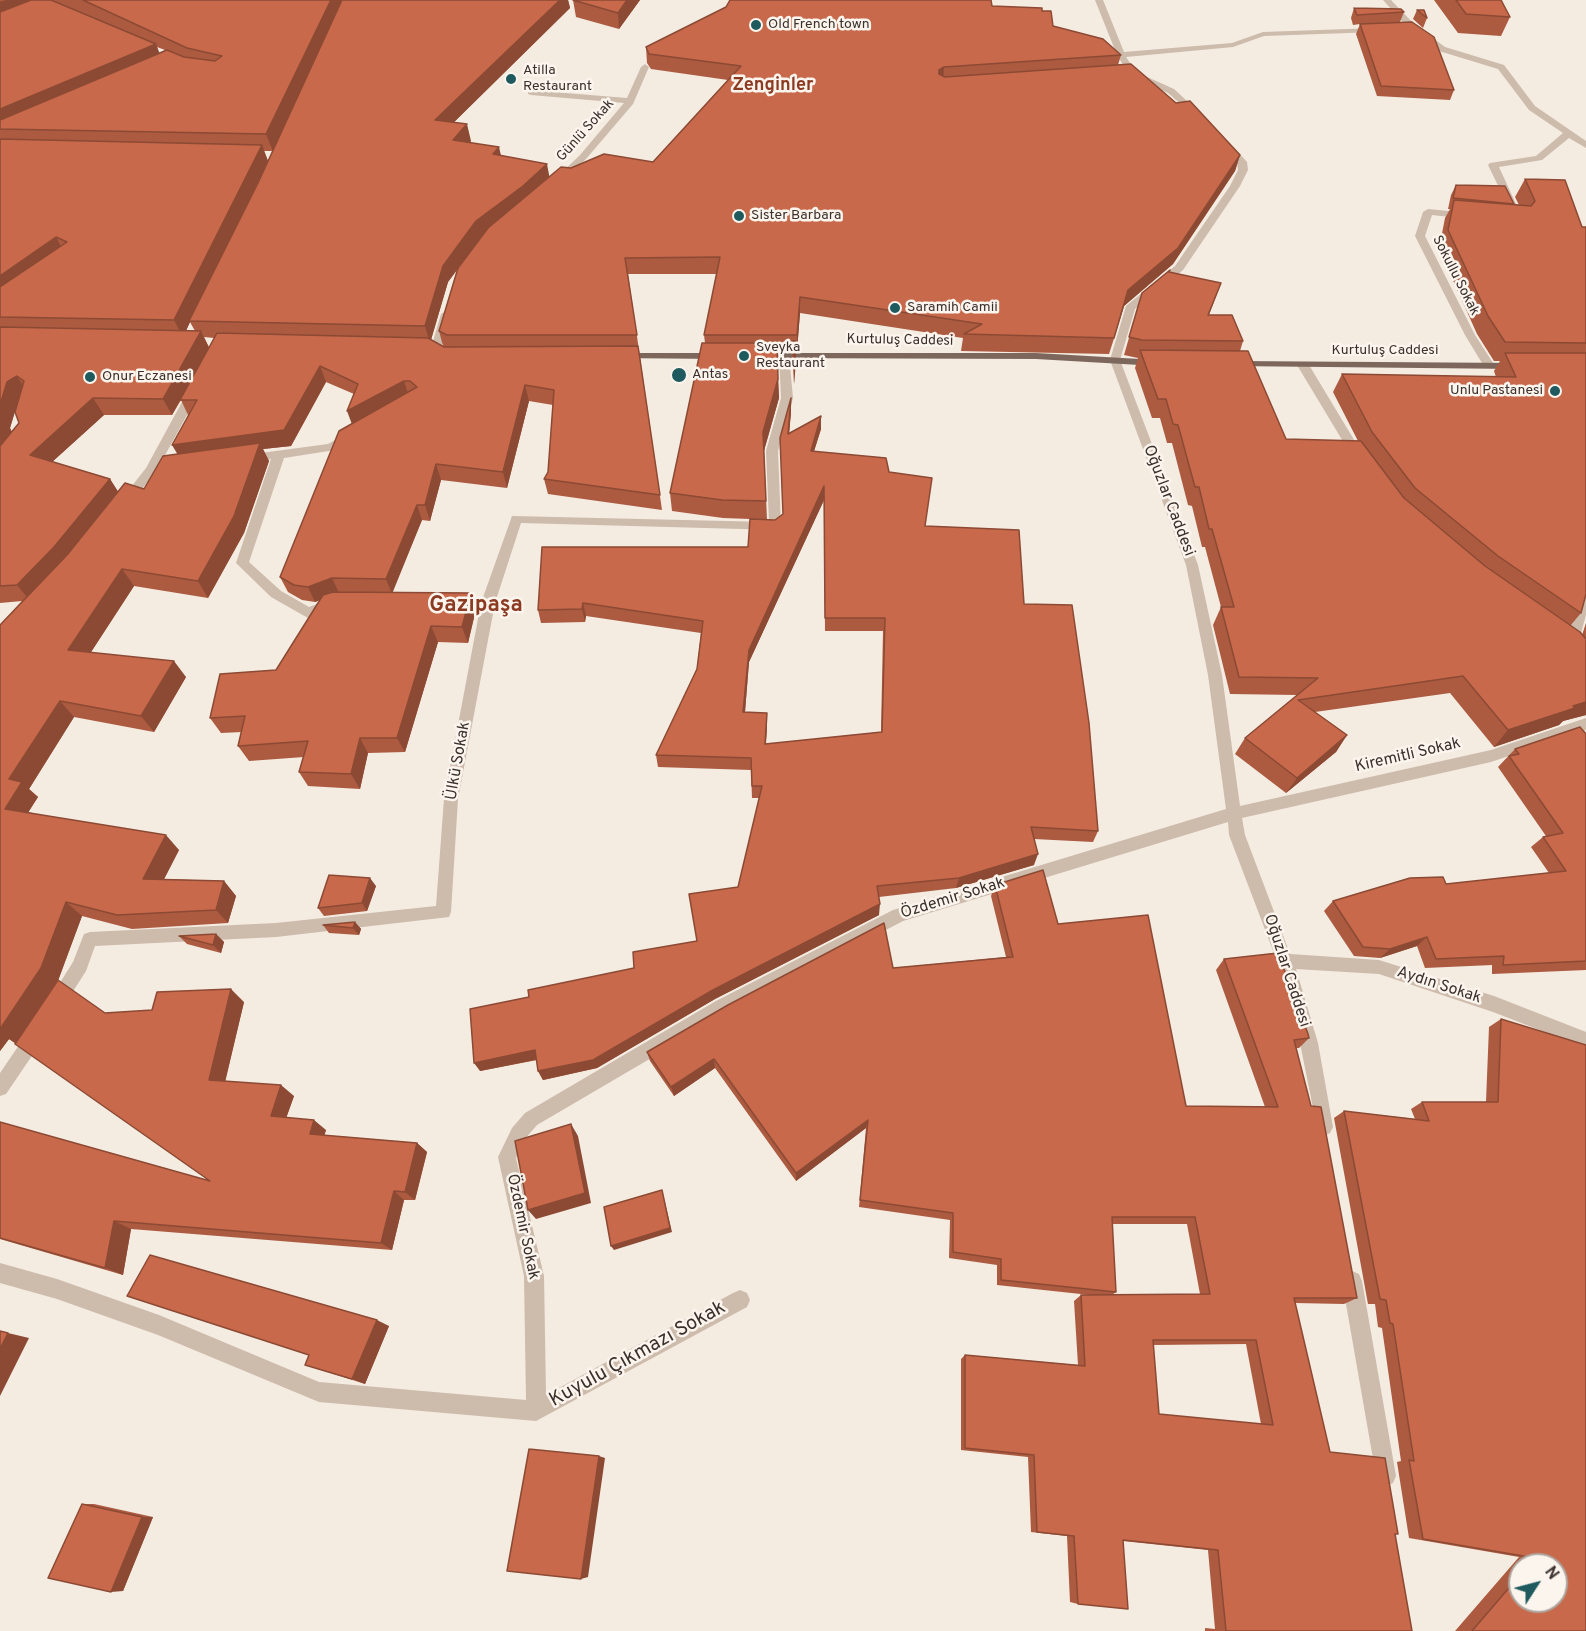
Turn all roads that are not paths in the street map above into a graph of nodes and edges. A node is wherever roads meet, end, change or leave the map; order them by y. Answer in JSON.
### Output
{"nodes":[{"id":1,"x":1099,"y":0,"type":"edge"},
{"id":2,"x":1388,"y":0,"type":"edge"},
{"id":3,"x":1411,"y":26,"type":"junction"},
{"id":4,"x":1401,"y":27,"type":"edge"},
{"id":5,"x":1391,"y":28,"type":"edge"},
{"id":6,"x":1121,"y":55,"type":"junction"},
{"id":7,"x":645,"y":67,"type":"edge"},
{"id":8,"x":1133,"y":74,"type":"junction"},
{"id":9,"x":1122,"y":75,"type":"edge"},
{"id":10,"x":531,"y":92,"type":"dead end"},
{"id":11,"x":628,"y":101,"type":"junction"},
{"id":12,"x":1202,"y":119,"type":"edge"},
{"id":13,"x":1217,"y":133,"type":"edge"},
{"id":14,"x":1568,"y":134,"type":"junction"},
{"id":15,"x":1586,"y":145,"type":"edge"},
{"id":16,"x":548,"y":190,"type":"edge"},
{"id":17,"x":1514,"y":211,"type":"edge"},
{"id":18,"x":1485,"y":217,"type":"edge"},
{"id":19,"x":448,"y":307,"type":"edge"},
{"id":20,"x":430,"y":348,"type":"joint"},
{"id":21,"x":784,"y":355,"type":"junction"},
{"id":22,"x":604,"y":356,"type":"edge"},
{"id":23,"x":448,"y":357,"type":"edge"},
{"id":24,"x":1115,"y":360,"type":"junction"},
{"id":25,"x":1170,"y":363,"type":"edge"},
{"id":26,"x":1222,"y":363,"type":"edge"},
{"id":27,"x":1304,"y":365,"type":"junction"},
{"id":28,"x":1489,"y":366,"type":"junction"},
{"id":29,"x":1532,"y":367,"type":"edge"},
{"id":30,"x":202,"y":376,"type":"edge"},
{"id":31,"x":359,"y":431,"type":"edge"},
{"id":32,"x":279,"y":454,"type":"junction"},
{"id":33,"x":234,"y":460,"type":"edge"},
{"id":34,"x":171,"y":468,"type":"edge"},
{"id":35,"x":151,"y":470,"type":"junction"},
{"id":36,"x":1368,"y":470,"type":"edge"},
{"id":37,"x":115,"y":515,"type":"edge"},
{"id":38,"x":1586,"y":593,"type":"edge"},
{"id":39,"x":350,"y":600,"type":"edge"},
{"id":40,"x":1570,"y":644,"type":"edge"},
{"id":41,"x":1586,"y":724,"type":"edge"},
{"id":42,"x":1235,"y":813,"type":"junction"},
{"id":43,"x":1285,"y":961,"type":"junction"},
{"id":44,"x":1586,"y":1040,"type":"edge"},
{"id":45,"x":0,"y":1088,"type":"edge"},
{"id":46,"x":1328,"y":1148,"type":"edge"},
{"id":47,"x":1349,"y":1265,"type":"edge"},
{"id":48,"x":0,"y":1273,"type":"edge"},
{"id":49,"x":740,"y":1300,"type":"dead end"},
{"id":50,"x":536,"y":1411,"type":"junction"},
{"id":51,"x":1389,"y":1496,"type":"edge"}],
"edges":[{"from":1,"to":6,"type":"street"},
{"from":2,"to":3,"type":"street"},
{"from":3,"to":4,"type":"street"},
{"from":3,"to":14,"type":"street"},
{"from":5,"to":6,"type":"street"},
{"from":6,"to":8,"type":"street"},
{"from":7,"to":11,"type":"street","name":"Günlü Sokak"},
{"from":8,"to":9,"type":"street"},
{"from":8,"to":12,"type":"street"},
{"from":10,"to":11,"type":"street"},
{"from":11,"to":16,"type":"street","name":"Günlü Sokak"},
{"from":13,"to":24,"type":"street"},
{"from":14,"to":15,"type":"street"},
{"from":14,"to":17,"type":"street"},
{"from":18,"to":28,"type":"street","name":"Sokullu Sokak"},
{"from":19,"to":20,"type":"street"},
{"from":20,"to":23,"type":"main road"},
{"from":21,"to":22,"type":"main road","name":"Kurtuluş Caddesi"},
{"from":21,"to":24,"type":"main road","name":"Kurtuluş Caddesi"},
{"from":21,"to":45,"type":"street","name":"Ülkü Sokak"},
{"from":24,"to":25,"type":"main road","name":"Kurtuluş Caddesi"},
{"from":24,"to":42,"type":"street","name":"Oğuzlar Caddesi"},
{"from":26,"to":27,"type":"main road","name":"Kurtuluş Caddesi"},
{"from":27,"to":28,"type":"main road","name":"Kurtuluş Caddesi"},
{"from":27,"to":36,"type":"street"},
{"from":28,"to":29,"type":"main road","name":"Kurtuluş Caddesi"},
{"from":30,"to":35,"type":"street"},
{"from":31,"to":32,"type":"street"},
{"from":32,"to":33,"type":"street"},
{"from":32,"to":39,"type":"street"},
{"from":34,"to":35,"type":"street"},
{"from":35,"to":37,"type":"street"},
{"from":38,"to":40,"type":"street"},
{"from":41,"to":42,"type":"street","name":"Kiremitli Sokak"},
{"from":42,"to":43,"type":"street","name":"Oğuzlar Caddesi"},
{"from":42,"to":50,"type":"street","name":"Özdemir Sokak"},
{"from":43,"to":44,"type":"street","name":"Aydın Sokak"},
{"from":43,"to":46,"type":"street","name":"Oğuzlar Caddesi"},
{"from":47,"to":51,"type":"street"},
{"from":48,"to":50,"type":"street"},
{"from":49,"to":50,"type":"street","name":"Kuyulu Çıkmazı Sokak"}]}
